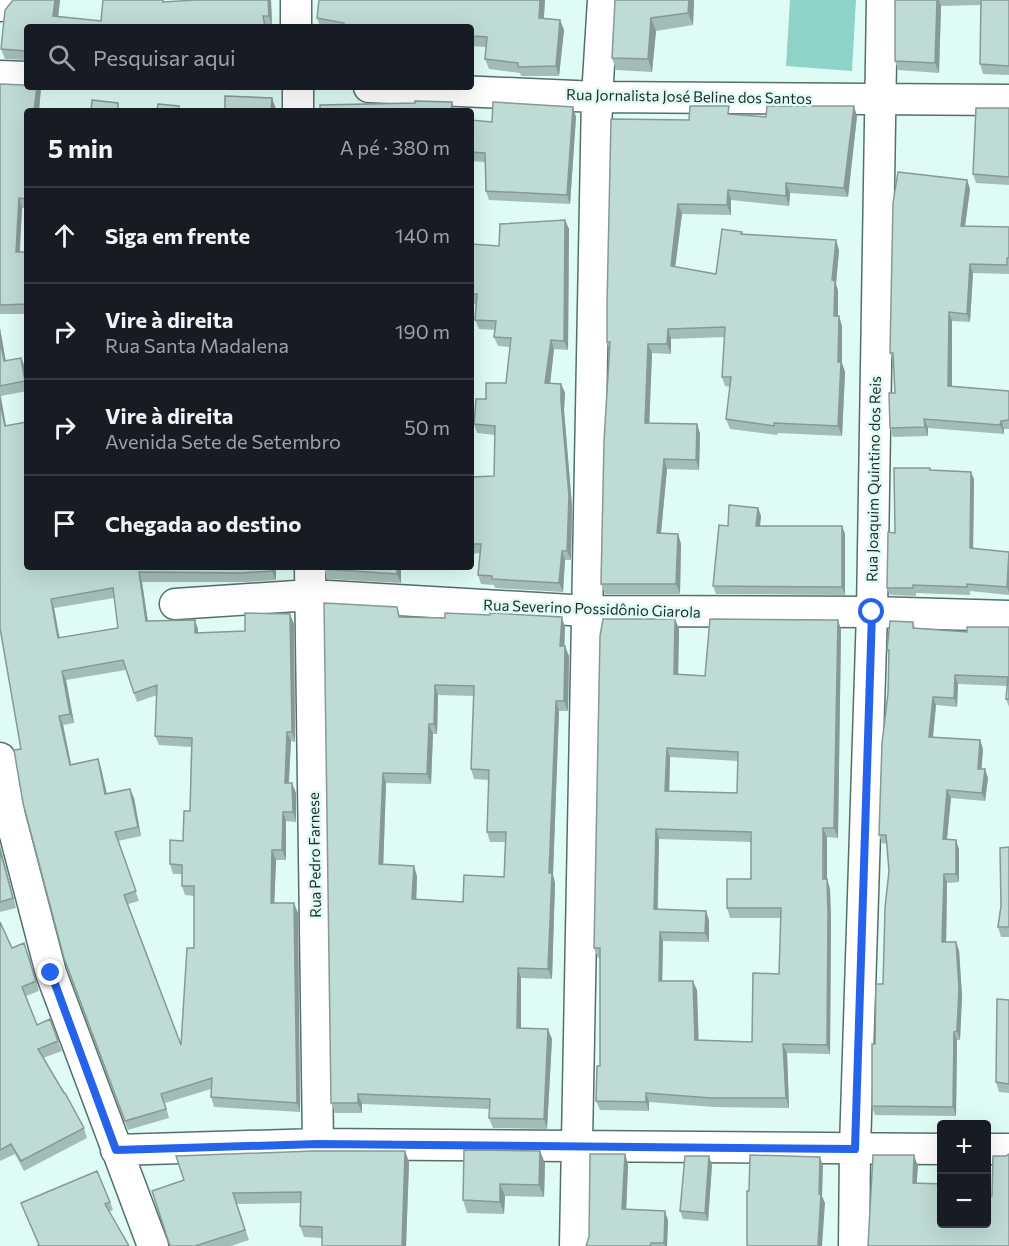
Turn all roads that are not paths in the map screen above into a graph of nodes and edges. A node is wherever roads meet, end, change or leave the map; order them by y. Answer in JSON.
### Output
{"nodes":[{"id":1,"x":2,"y":0,"type":"edge"},
{"id":2,"x":296,"y":0,"type":"edge"},
{"id":3,"x":603,"y":0,"type":"edge"},
{"id":4,"x":882,"y":0,"type":"edge"},
{"id":5,"x":0,"y":6,"type":"edge"},
{"id":6,"x":296,"y":24,"type":"edge"},
{"id":7,"x":0,"y":76,"type":"edge"},
{"id":8,"x":24,"y":77,"type":"edge"},
{"id":9,"x":298,"y":90,"type":"edge"},
{"id":10,"x":437,"y":90,"type":"edge"},
{"id":11,"x":597,"y":97,"type":"junction"},
{"id":12,"x":879,"y":98,"type":"junction"},
{"id":13,"x":1009,"y":100,"type":"edge"},
{"id":14,"x":298,"y":108,"type":"edge"},
{"id":15,"x":310,"y":581,"type":"edge"},
{"id":16,"x":175,"y":604,"type":"dead end"},
{"id":17,"x":588,"y":611,"type":"junction"},
{"id":18,"x":872,"y":612,"type":"junction"},
{"id":19,"x":1009,"y":616,"type":"edge"},
{"id":20,"x":0,"y":758,"type":"edge"},
{"id":21,"x":318,"y":1144,"type":"junction"},
{"id":22,"x":577,"y":1146,"type":"junction"},
{"id":23,"x":855,"y":1149,"type":"junction"},
{"id":24,"x":937,"y":1149,"type":"edge"},
{"id":25,"x":991,"y":1149,"type":"edge"},
{"id":26,"x":1009,"y":1149,"type":"edge"},
{"id":27,"x":116,"y":1150,"type":"junction"},
{"id":28,"x":153,"y":1246,"type":"edge"},
{"id":29,"x":574,"y":1246,"type":"edge"},
{"id":30,"x":854,"y":1246,"type":"edge"}],
"edges":[{"from":1,"to":5,"type":"street"},
{"from":2,"to":6,"type":"street"},
{"from":3,"to":11,"type":"street"},
{"from":4,"to":12,"type":"street","name":"Rua Joaquim Quintino dos Reis"},
{"from":7,"to":8,"type":"street"},
{"from":9,"to":14,"type":"street"},
{"from":10,"to":11,"type":"street","name":"Rua Jornalista José Beline dos Santos"},
{"from":11,"to":12,"type":"street","name":"Rua Jornalista José Beline dos Santos"},
{"from":11,"to":17,"type":"street"},
{"from":12,"to":13,"type":"street","name":"Rua Jornalista José Beline dos Santos"},
{"from":12,"to":18,"type":"street","name":"Rua Joaquim Quintino dos Reis"},
{"from":15,"to":16,"type":"street","name":"Rua Severino Possidônio Giarola"},
{"from":15,"to":17,"type":"street","name":"Rua Severino Possidônio Giarola"},
{"from":15,"to":21,"type":"street","name":"Rua Pedro Farnese"},
{"from":17,"to":18,"type":"street","name":"Rua Severino Possidônio Giarola"},
{"from":17,"to":22,"type":"street"},
{"from":18,"to":19,"type":"street","name":"Rua Severino Possidônio Giarola"},
{"from":18,"to":23,"type":"street","name":"Rua Joaquim Quintino dos Reis"},
{"from":20,"to":27,"type":"street"},
{"from":21,"to":22,"type":"street"},
{"from":21,"to":27,"type":"street"},
{"from":22,"to":23,"type":"street"},
{"from":22,"to":29,"type":"street"},
{"from":23,"to":24,"type":"street"},
{"from":23,"to":30,"type":"street","name":"Rua Joaquim Quintino dos Reis"},
{"from":25,"to":26,"type":"street"},
{"from":27,"to":28,"type":"street"}]}
